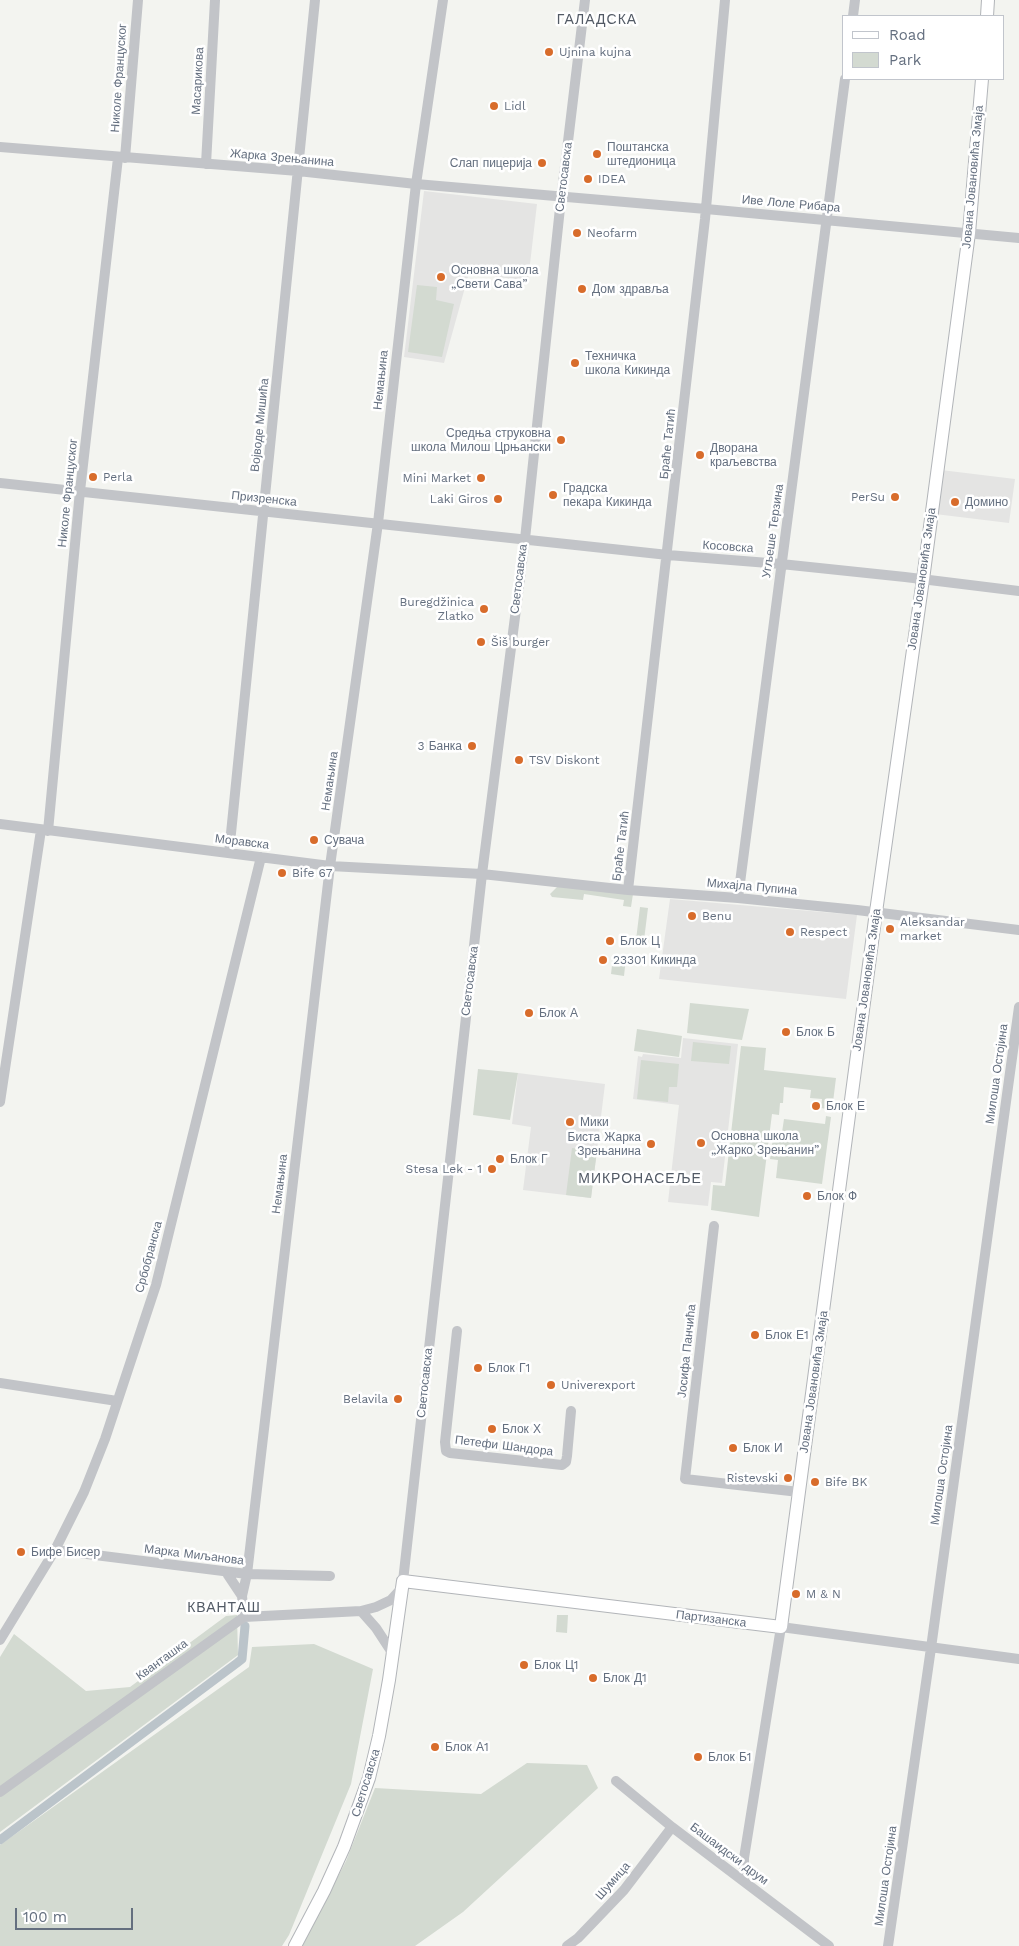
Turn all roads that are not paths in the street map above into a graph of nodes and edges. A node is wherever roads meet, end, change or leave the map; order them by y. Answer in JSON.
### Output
{"nodes":[{"id":1,"x":138,"y":0,"type":"edge"},
{"id":2,"x":215,"y":0,"type":"edge"},
{"id":3,"x":315,"y":0,"type":"edge"},
{"id":4,"x":443,"y":0,"type":"edge"},
{"id":5,"x":585,"y":0,"type":"edge"},
{"id":6,"x":725,"y":0,"type":"edge"},
{"id":7,"x":855,"y":0,"type":"edge"},
{"id":8,"x":988,"y":0,"type":"edge"},
{"id":9,"x":853,"y":15,"type":"edge"},
{"id":10,"x":987,"y":15,"type":"edge"},
{"id":11,"x":845,"y":80,"type":"edge"},
{"id":12,"x":982,"y":80,"type":"edge"},
{"id":13,"x":0,"y":147,"type":"edge"},
{"id":14,"x":121,"y":158,"type":"junction"},
{"id":15,"x":206,"y":164,"type":"junction"},
{"id":16,"x":298,"y":172,"type":"junction"},
{"id":17,"x":416,"y":184,"type":"junction"},
{"id":18,"x":562,"y":197,"type":"junction"},
{"id":19,"x":706,"y":209,"type":"junction"},
{"id":20,"x":828,"y":220,"type":"junction"},
{"id":21,"x":969,"y":233,"type":"junction"},
{"id":22,"x":1019,"y":238,"type":"edge"},
{"id":23,"x":0,"y":483,"type":"edge"},
{"id":24,"x":80,"y":492,"type":"junction"},
{"id":25,"x":263,"y":512,"type":"junction"},
{"id":26,"x":378,"y":523,"type":"junction"},
{"id":27,"x":525,"y":539,"type":"junction"},
{"id":28,"x":668,"y":555,"type":"junction"},
{"id":29,"x":781,"y":564,"type":"junction"},
{"id":30,"x":923,"y":579,"type":"junction"},
{"id":31,"x":1019,"y":591,"type":"edge"},
{"id":32,"x":0,"y":824,"type":"edge"},
{"id":33,"x":44,"y":830,"type":"junction"},
{"id":34,"x":230,"y":853,"type":"junction"},
{"id":35,"x":262,"y":857,"type":"junction"},
{"id":36,"x":330,"y":866,"type":"junction"},
{"id":37,"x":482,"y":874,"type":"junction"},
{"id":38,"x":628,"y":890,"type":"junction"},
{"id":39,"x":738,"y":898,"type":"junction"},
{"id":40,"x":876,"y":912,"type":"junction"},
{"id":41,"x":1019,"y":930,"type":"edge"},
{"id":42,"x":1019,"y":1007,"type":"edge"},
{"id":43,"x":0,"y":1102,"type":"edge"},
{"id":44,"x":714,"y":1226,"type":"dead end"},
{"id":45,"x":457,"y":1331,"type":"dead end"},
{"id":46,"x":0,"y":1383,"type":"edge"},
{"id":47,"x":117,"y":1401,"type":"junction"},
{"id":48,"x":571,"y":1411,"type":"dead end"},
{"id":49,"x":799,"y":1492,"type":"junction"},
{"id":50,"x":55,"y":1550,"type":"junction"},
{"id":51,"x":226,"y":1572,"type":"junction"},
{"id":52,"x":247,"y":1574,"type":"junction"},
{"id":53,"x":330,"y":1576,"type":"dead end"},
{"id":54,"x":402,"y":1585,"type":"junction"},
{"id":55,"x":242,"y":1596,"type":"junction"},
{"id":56,"x":361,"y":1611,"type":"junction"},
{"id":57,"x":244,"y":1617,"type":"junction"},
{"id":58,"x":781,"y":1628,"type":"junction"},
{"id":59,"x":0,"y":1640,"type":"edge"},
{"id":60,"x":931,"y":1648,"type":"junction"},
{"id":61,"x":393,"y":1654,"type":"junction"},
{"id":62,"x":1019,"y":1659,"type":"edge"},
{"id":63,"x":616,"y":1781,"type":"dead end"},
{"id":64,"x":0,"y":1792,"type":"edge"},
{"id":65,"x":672,"y":1827,"type":"junction"},
{"id":66,"x":744,"y":1881,"type":"junction"},
{"id":67,"x":295,"y":1946,"type":"edge"},
{"id":68,"x":567,"y":1946,"type":"edge"},
{"id":69,"x":828,"y":1946,"type":"edge"},
{"id":70,"x":888,"y":1946,"type":"edge"}],
"edges":[{"from":1,"to":14,"type":"street","name":"Николе Француског"},
{"from":2,"to":15,"type":"street","name":"Масарикова"},
{"from":3,"to":16,"type":"street","name":"Војводе Мишића"},
{"from":4,"to":17,"type":"street","name":"Немањина"},
{"from":5,"to":18,"type":"street","name":"Светосавска"},
{"from":6,"to":19,"type":"street","name":"Браће Татић"},
{"from":7,"to":9,"type":"street"},
{"from":8,"to":10,"type":"main road"},
{"from":11,"to":20,"type":"street","name":"Угљеше Терзина"},
{"from":12,"to":21,"type":"main road","name":"Јована Јовановића Змаја"},
{"from":13,"to":14,"type":"street","name":"Жарка Зрењанина"},
{"from":14,"to":15,"type":"street","name":"Жарка Зрењанина"},
{"from":14,"to":24,"type":"street","name":"Николе Француског"},
{"from":15,"to":16,"type":"street","name":"Жарка Зрењанина"},
{"from":16,"to":17,"type":"street","name":"Жарка Зрењанина"},
{"from":16,"to":25,"type":"street","name":"Војводе Мишића"},
{"from":17,"to":18,"type":"street","name":"Жарка Зрењанина"},
{"from":17,"to":26,"type":"street","name":"Немањина"},
{"from":18,"to":19,"type":"street","name":"Иве Лоле Рибара"},
{"from":18,"to":27,"type":"street","name":"Светосавска"},
{"from":19,"to":20,"type":"street","name":"Иве Лоле Рибара"},
{"from":19,"to":28,"type":"street","name":"Браће Татић"},
{"from":20,"to":21,"type":"street","name":"Иве Лоле Рибара"},
{"from":20,"to":29,"type":"street","name":"Угљеше Терзина"},
{"from":21,"to":22,"type":"street","name":"Иве Лоле Рибара"},
{"from":21,"to":30,"type":"main road","name":"Јована Јовановића Змаја"},
{"from":23,"to":24,"type":"street","name":"Призренска"},
{"from":24,"to":25,"type":"street","name":"Призренска"},
{"from":24,"to":33,"type":"street","name":"Николе Француског"},
{"from":25,"to":26,"type":"street","name":"Призренска"},
{"from":25,"to":34,"type":"street","name":"Војводе Мишића"},
{"from":26,"to":27,"type":"street","name":"Призренска"},
{"from":26,"to":36,"type":"street","name":"Немањина"},
{"from":27,"to":28,"type":"street","name":"Косовска"},
{"from":27,"to":37,"type":"street","name":"Светосавска"},
{"from":28,"to":29,"type":"street","name":"Косовска"},
{"from":28,"to":38,"type":"street","name":"Браће Татић"},
{"from":29,"to":30,"type":"street","name":"Косовска"},
{"from":29,"to":39,"type":"street","name":"Угљеше Терзина"},
{"from":30,"to":31,"type":"street","name":"Косовска"},
{"from":30,"to":40,"type":"main road","name":"Јована Јовановића Змаја"},
{"from":32,"to":33,"type":"street","name":"Моравска"},
{"from":33,"to":34,"type":"street","name":"Моравска"},
{"from":33,"to":43,"type":"street","name":"Николе Француског"},
{"from":34,"to":35,"type":"street","name":"Моравска"},
{"from":35,"to":36,"type":"street","name":"Моравска"},
{"from":35,"to":47,"type":"street","name":"Србобранска"},
{"from":36,"to":37,"type":"street","name":"Моравска"},
{"from":36,"to":52,"type":"street","name":"Немањина"},
{"from":37,"to":38,"type":"street","name":"Михајла Пупина"},
{"from":37,"to":54,"type":"street","name":"Светосавска"},
{"from":38,"to":39,"type":"street","name":"Михајла Пупина"},
{"from":39,"to":40,"type":"street","name":"Михајла Пупина"},
{"from":40,"to":41,"type":"street","name":"Михајла Пупина"},
{"from":40,"to":49,"type":"main road","name":"Јована Јовановића Змаја"},
{"from":42,"to":60,"type":"street","name":"Милоша Остојина"},
{"from":44,"to":49,"type":"street","name":"Јосифа Панчића"},
{"from":45,"to":48,"type":"street","name":"Петефи Шандора"},
{"from":46,"to":47,"type":"street"},
{"from":47,"to":50,"type":"street","name":"Србобранска"},
{"from":49,"to":58,"type":"main road","name":"Јована Јовановића Змаја"},
{"from":50,"to":51,"type":"street","name":"Марка Миљанова"},
{"from":50,"to":59,"type":"street","name":"Србобранска"},
{"from":51,"to":52,"type":"street","name":"Марка Миљанова"},
{"from":51,"to":55,"type":"street","name":"Немањина"},
{"from":52,"to":53,"type":"street","name":"Марка Миљанова"},
{"from":52,"to":55,"type":"street","name":"Немањина"},
{"from":54,"to":56,"type":"street"},
{"from":54,"to":58,"type":"main road","name":"Партизанска"},
{"from":54,"to":61,"type":"main road","name":"Светосавска"},
{"from":55,"to":57,"type":"street","name":"Немањина"},
{"from":56,"to":57,"type":"street"},
{"from":56,"to":61,"type":"street"},
{"from":57,"to":64,"type":"street","name":"Кванташка"},
{"from":58,"to":60,"type":"street","name":"Партизанска"},
{"from":58,"to":66,"type":"street","name":"Јована Јовановића Змаја"},
{"from":60,"to":62,"type":"street","name":"Партизанска"},
{"from":60,"to":70,"type":"street","name":"Милоша Остојина"},
{"from":61,"to":67,"type":"main road","name":"Светосавска"},
{"from":63,"to":65,"type":"street","name":"Башаидски друм"},
{"from":65,"to":66,"type":"street","name":"Башаидски друм"},
{"from":65,"to":68,"type":"street","name":"Шумица"},
{"from":66,"to":69,"type":"street","name":"Башаидски друм"}]}
